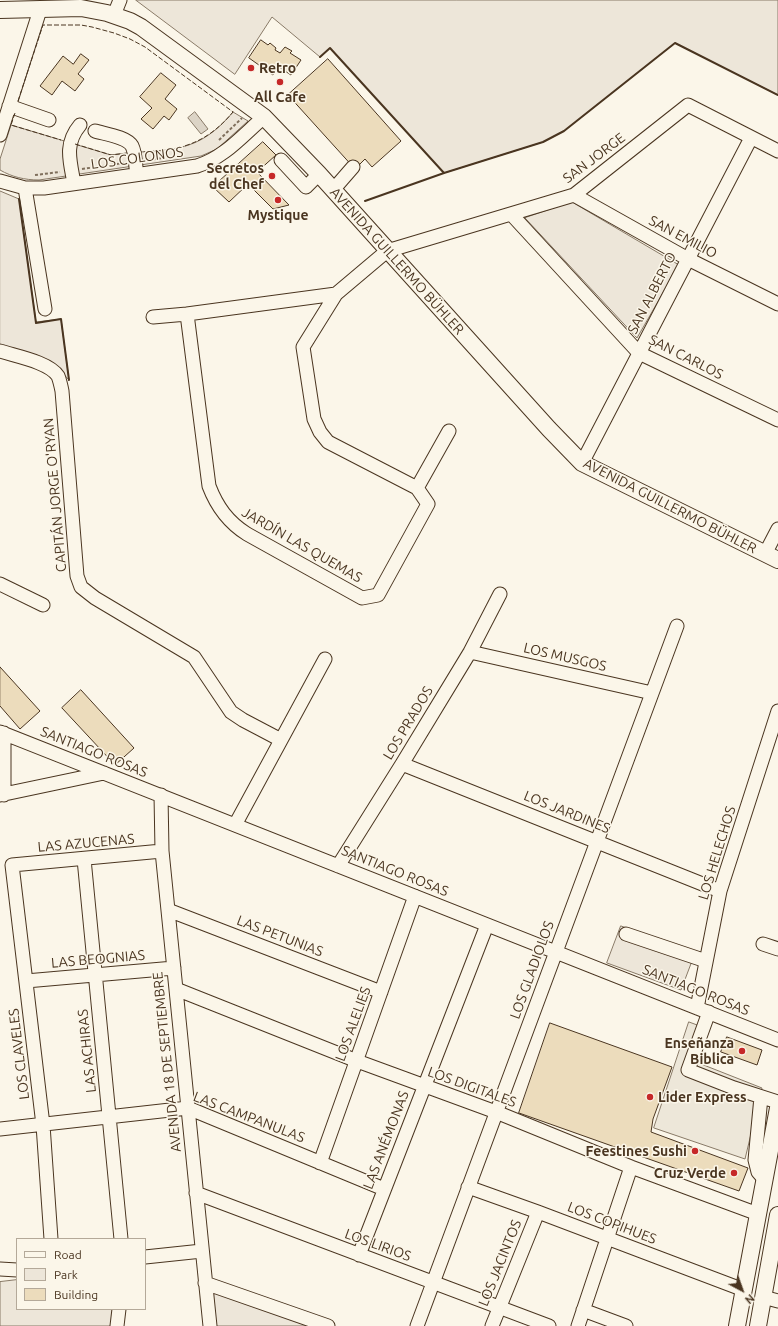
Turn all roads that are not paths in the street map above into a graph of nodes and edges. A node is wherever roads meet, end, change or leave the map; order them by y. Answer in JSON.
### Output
{"nodes":[{"id":1,"x":120,"y":0,"type":"edge"},
{"id":2,"x":0,"y":10,"type":"edge"},
{"id":3,"x":40,"y":10,"type":"junction"},
{"id":4,"x":114,"y":15,"type":"junction"},
{"id":5,"x":9,"y":106,"type":"junction"},
{"id":6,"x":264,"y":117,"type":"junction"},
{"id":7,"x":49,"y":120,"type":"dead end"},
{"id":8,"x":80,"y":125,"type":"dead end"},
{"id":9,"x":95,"y":131,"type":"dead end"},
{"id":10,"x":0,"y":135,"type":"edge"},
{"id":11,"x":751,"y":138,"type":"junction"},
{"id":12,"x":778,"y":151,"type":"edge"},
{"id":13,"x":281,"y":160,"type":"dead end"},
{"id":14,"x":353,"y":167,"type":"dead end"},
{"id":15,"x":137,"y":174,"type":"junction"},
{"id":16,"x":319,"y":174,"type":"junction"},
{"id":17,"x":0,"y":181,"type":"edge"},
{"id":18,"x":74,"y":183,"type":"junction"},
{"id":19,"x":25,"y":188,"type":"junction"},
{"id":20,"x":332,"y":190,"type":"junction"},
{"id":21,"x":574,"y":195,"type":"junction"},
{"id":22,"x":512,"y":215,"type":"junction"},
{"id":23,"x":388,"y":251,"type":"junction"},
{"id":24,"x":688,"y":259,"type":"junction"},
{"id":25,"x":336,"y":294,"type":"junction"},
{"id":26,"x":778,"y":304,"type":"edge"},
{"id":27,"x":45,"y":309,"type":"dead end"},
{"id":28,"x":187,"y":314,"type":"junction"},
{"id":29,"x":153,"y":317,"type":"dead end"},
{"id":30,"x":0,"y":351,"type":"edge"},
{"id":31,"x":639,"y":353,"type":"junction"},
{"id":32,"x":778,"y":420,"type":"edge"},
{"id":33,"x":449,"y":431,"type":"dead end"},
{"id":34,"x":582,"y":463,"type":"junction"},
{"id":35,"x":417,"y":488,"type":"junction"},
{"id":36,"x":778,"y":529,"type":"edge"},
{"id":37,"x":771,"y":557,"type":"edge"},
{"id":38,"x":0,"y":584,"type":"edge"},
{"id":39,"x":500,"y":594,"type":"dead end"},
{"id":40,"x":43,"y":605,"type":"dead end"},
{"id":41,"x":677,"y":626,"type":"dead end"},
{"id":42,"x":470,"y":652,"type":"junction"},
{"id":43,"x":325,"y":658,"type":"dead end"},
{"id":44,"x":652,"y":693,"type":"junction"},
{"id":45,"x":778,"y":711,"type":"edge"},
{"id":46,"x":2,"y":733,"type":"edge"},
{"id":47,"x":281,"y":740,"type":"junction"},
{"id":48,"x":402,"y":764,"type":"junction"},
{"id":49,"x":104,"y":773,"type":"junction"},
{"id":50,"x":2,"y":795,"type":"edge"},
{"id":51,"x":161,"y":796,"type":"junction"},
{"id":52,"x":235,"y":825,"type":"junction"},
{"id":53,"x":597,"y":841,"type":"junction"},
{"id":54,"x":162,"y":851,"type":"junction"},
{"id":55,"x":84,"y":859,"type":"junction"},
{"id":56,"x":12,"y":865,"type":"joint"},
{"id":57,"x":338,"y":866,"type":"junction"},
{"id":58,"x":720,"y":891,"type":"junction"},
{"id":59,"x":415,"y":896,"type":"junction"},
{"id":60,"x":168,"y":910,"type":"junction"},
{"id":61,"x":487,"y":925,"type":"junction"},
{"id":62,"x":626,"y":934,"type":"dead end"},
{"id":63,"x":763,"y":944,"type":"dead end"},
{"id":64,"x":778,"y":949,"type":"edge"},
{"id":65,"x":556,"y":952,"type":"junction"},
{"id":66,"x":706,"y":961,"type":"junction"},
{"id":67,"x":174,"y":968,"type":"junction"},
{"id":68,"x":95,"y":975,"type":"junction"},
{"id":69,"x":26,"y":981,"type":"junction"},
{"id":70,"x":176,"y":989,"type":"junction"},
{"id":71,"x":381,"y":992,"type":"junction"},
{"id":72,"x":703,"y":1010,"type":"junction"},
{"id":73,"x":778,"y":1040,"type":"edge"},
{"id":74,"x":356,"y":1061,"type":"junction"},
{"id":75,"x":424,"y":1086,"type":"junction"},
{"id":76,"x":760,"y":1097,"type":"junction"},
{"id":77,"x":778,"y":1102,"type":"edge"},
{"id":78,"x":188,"y":1108,"type":"junction"},
{"id":79,"x":778,"y":1108,"type":"edge"},
{"id":80,"x":496,"y":1112,"type":"junction"},
{"id":81,"x":110,"y":1117,"type":"junction"},
{"id":82,"x":43,"y":1125,"type":"junction"},
{"id":83,"x":0,"y":1129,"type":"edge"},
{"id":84,"x":320,"y":1163,"type":"junction"},
{"id":85,"x":631,"y":1167,"type":"junction"},
{"id":86,"x":764,"y":1180,"type":"junction"},
{"id":87,"x":468,"y":1187,"type":"junction"},
{"id":88,"x":384,"y":1189,"type":"junction"},
{"id":89,"x":196,"y":1193,"type":"junction"},
{"id":90,"x":538,"y":1212,"type":"junction"},
{"id":91,"x":758,"y":1214,"type":"junction"},
{"id":92,"x":778,"y":1219,"type":"edge"},
{"id":93,"x":51,"y":1238,"type":"edge"},
{"id":94,"x":121,"y":1238,"type":"edge"},
{"id":95,"x":607,"y":1238,"type":"junction"},
{"id":96,"x":202,"y":1251,"type":"junction"},
{"id":97,"x":358,"y":1255,"type":"junction"},
{"id":98,"x":146,"y":1257,"type":"edge"},
{"id":99,"x":0,"y":1269,"type":"edge"},
{"id":100,"x":16,"y":1270,"type":"edge"},
{"id":101,"x":433,"y":1282,"type":"junction"},
{"id":102,"x":205,"y":1283,"type":"junction"},
{"id":103,"x":744,"y":1290,"type":"junction"},
{"id":104,"x":771,"y":1299,"type":"edge"},
{"id":105,"x":499,"y":1307,"type":"junction"},
{"id":106,"x":118,"y":1310,"type":"edge"},
{"id":107,"x":583,"y":1310,"type":"junction"},
{"id":108,"x":117,"y":1326,"type":"edge"},
{"id":109,"x":210,"y":1326,"type":"edge"},
{"id":110,"x":328,"y":1326,"type":"edge"},
{"id":111,"x":417,"y":1326,"type":"edge"},
{"id":112,"x":492,"y":1326,"type":"edge"},
{"id":113,"x":549,"y":1326,"type":"edge"},
{"id":114,"x":578,"y":1326,"type":"edge"},
{"id":115,"x":626,"y":1326,"type":"edge"},
{"id":116,"x":737,"y":1326,"type":"edge"},
{"id":117,"x":758,"y":1326,"type":"edge"}],
"edges":[{"from":1,"to":4,"type":"street"},
{"from":2,"to":3,"type":"main road","name":"AVENIDA GUILLERMO BÜHLER"},
{"from":3,"to":4,"type":"main road","name":"AVENIDA GUILLERMO BÜHLER"},
{"from":3,"to":5,"type":"street"},
{"from":4,"to":6,"type":"main road","name":"AVENIDA GUILLERMO BÜHLER"},
{"from":5,"to":7,"type":"street"},
{"from":5,"to":10,"type":"street"},
{"from":6,"to":15,"type":"street","name":"LOS COLONOS"},
{"from":6,"to":16,"type":"main road","name":"AVENIDA GUILLERMO BÜHLER"},
{"from":8,"to":18,"type":"street"},
{"from":9,"to":15,"type":"street"},
{"from":11,"to":12,"type":"street","name":"SAN JORGE"},
{"from":11,"to":21,"type":"street","name":"SAN JORGE"},
{"from":11,"to":24,"type":"street","name":"SAN ALBERTO"},
{"from":13,"to":16,"type":"street"},
{"from":14,"to":20,"type":"street"},
{"from":15,"to":18,"type":"street","name":"LOS COLONOS"},
{"from":16,"to":20,"type":"main road","name":"AVENIDA GUILLERMO BÜHLER"},
{"from":17,"to":19,"type":"street","name":"LOS COLONOS"},
{"from":18,"to":19,"type":"street","name":"LOS COLONOS"},
{"from":19,"to":27,"type":"street"},
{"from":20,"to":23,"type":"main road","name":"AVENIDA GUILLERMO BÜHLER"},
{"from":21,"to":22,"type":"street","name":"SAN JORGE"},
{"from":21,"to":24,"type":"street","name":"SAN EMILIO"},
{"from":22,"to":23,"type":"street","name":"SAN JORGE"},
{"from":22,"to":31,"type":"street","name":"SAN CARLOS"},
{"from":23,"to":25,"type":"street","name":"JARDÍN LAS QUEMAS"},
{"from":23,"to":34,"type":"main road","name":"AVENIDA GUILLERMO BÜHLER"},
{"from":24,"to":26,"type":"street","name":"SAN EMILIO"},
{"from":24,"to":31,"type":"street","name":"SAN ALBERTO"},
{"from":25,"to":28,"type":"street"},
{"from":25,"to":35,"type":"street","name":"JARDÍN LAS QUEMAS"},
{"from":28,"to":29,"type":"street"},
{"from":28,"to":35,"type":"street","name":"JARDÍN LAS QUEMAS"},
{"from":30,"to":47,"type":"street","name":"CAPITÁN JORGE O'RYAN"},
{"from":31,"to":32,"type":"street","name":"SAN CARLOS"},
{"from":31,"to":34,"type":"street","name":"SAN ALBERTO"},
{"from":33,"to":35,"type":"street"},
{"from":34,"to":37,"type":"main road","name":"AVENIDA GUILLERMO BÜHLER"},
{"from":36,"to":37,"type":"street"},
{"from":38,"to":40,"type":"street"},
{"from":39,"to":42,"type":"street","name":"LOS PRADOS"},
{"from":41,"to":44,"type":"street","name":"LOS GLADIOLOS"},
{"from":42,"to":44,"type":"street","name":"LOS MUSGOS"},
{"from":42,"to":48,"type":"street","name":"LOS PRADOS"},
{"from":43,"to":47,"type":"street"},
{"from":44,"to":53,"type":"street","name":"LOS GLADIOLOS"},
{"from":45,"to":58,"type":"street","name":"LOS HELECHOS"},
{"from":46,"to":49,"type":"street","name":"SANTIAGO ROSAS"},
{"from":46,"to":50,"type":"street"},
{"from":47,"to":52,"type":"street"},
{"from":48,"to":53,"type":"street","name":"LOS JARDINES"},
{"from":48,"to":57,"type":"street","name":"LOS PRADOS"},
{"from":49,"to":50,"type":"street"},
{"from":49,"to":51,"type":"street","name":"SANTIAGO ROSAS"},
{"from":51,"to":52,"type":"street","name":"SANTIAGO ROSAS"},
{"from":51,"to":54,"type":"street","name":"AVENIDA 18 DE SEPTIEMBRE"},
{"from":52,"to":57,"type":"street","name":"SANTIAGO ROSAS"},
{"from":53,"to":58,"type":"street","name":"LOS JARDINES"},
{"from":53,"to":65,"type":"street","name":"LOS GLADIOLOS"},
{"from":54,"to":55,"type":"street","name":"LAS AZUCENAS"},
{"from":54,"to":60,"type":"street","name":"AVENIDA 18 DE SEPTIEMBRE"},
{"from":55,"to":56,"type":"street","name":"LAS AZUCENAS"},
{"from":55,"to":68,"type":"street","name":"LAS ACHIRAS"},
{"from":56,"to":69,"type":"street","name":"LOS CLAVELES"},
{"from":57,"to":59,"type":"street","name":"SANTIAGO ROSAS"},
{"from":58,"to":66,"type":"street","name":"LOS HELECHOS"},
{"from":59,"to":61,"type":"street","name":"SANTIAGO ROSAS"},
{"from":59,"to":71,"type":"street","name":"LOS ALELIES"},
{"from":60,"to":67,"type":"street","name":"AVENIDA 18 DE SEPTIEMBRE"},
{"from":60,"to":71,"type":"street","name":"LAS PETUNIAS"},
{"from":61,"to":65,"type":"street","name":"SANTIAGO ROSAS"},
{"from":61,"to":75,"type":"street","name":"LAS ANÉMONAS"},
{"from":62,"to":66,"type":"street"},
{"from":63,"to":64,"type":"street"},
{"from":65,"to":72,"type":"street","name":"SANTIAGO ROSAS"},
{"from":65,"to":80,"type":"street","name":"LOS GLADIOLOS"},
{"from":66,"to":72,"type":"street","name":"LOS HELECHOS"},
{"from":67,"to":68,"type":"street","name":"LAS BEOGNIAS"},
{"from":67,"to":70,"type":"street","name":"AVENIDA 18 DE SEPTIEMBRE"},
{"from":68,"to":69,"type":"street","name":"LAS BEOGNIAS"},
{"from":68,"to":81,"type":"street","name":"LAS ACHIRAS"},
{"from":69,"to":82,"type":"street","name":"LOS CLAVELES"},
{"from":70,"to":74,"type":"street","name":"LOS DIGITALES"},
{"from":70,"to":78,"type":"street","name":"AVENIDA 18 DE SEPTIEMBRE"},
{"from":71,"to":74,"type":"street","name":"LOS ALELIES"},
{"from":72,"to":73,"type":"street","name":"SANTIAGO ROSAS"},
{"from":72,"to":76,"type":"street","name":"LOS HELECHOS"},
{"from":74,"to":75,"type":"street","name":"LOS DIGITALES"},
{"from":74,"to":84,"type":"street","name":"LOS ALELIES"},
{"from":75,"to":80,"type":"street","name":"LOS DIGITALES"},
{"from":75,"to":88,"type":"street","name":"LAS ANÉMONAS"},
{"from":76,"to":77,"type":"street"},
{"from":76,"to":86,"type":"street"},
{"from":78,"to":81,"type":"street","name":"LAS CAMPANULAS"},
{"from":78,"to":84,"type":"street","name":"LAS CAMPANULAS"},
{"from":78,"to":89,"type":"street","name":"AVENIDA 18 DE SEPTIEMBRE"},
{"from":79,"to":86,"type":"main road"},
{"from":80,"to":85,"type":"street","name":"LOS DIGITALES"},
{"from":80,"to":87,"type":"street","name":"LOS GLADIOLOS"},
{"from":81,"to":82,"type":"street","name":"LAS CAMPANULAS"},
{"from":81,"to":94,"type":"street","name":"LAS ACHIRAS"},
{"from":82,"to":83,"type":"street","name":"LAS CAMPANULAS"},
{"from":82,"to":93,"type":"street","name":"LOS CLAVELES"},
{"from":84,"to":88,"type":"street","name":"LAS CAMPANULAS"},
{"from":85,"to":91,"type":"street","name":"LOS DIGITALES"},
{"from":85,"to":95,"type":"street"},
{"from":86,"to":91,"type":"main road"},
{"from":87,"to":90,"type":"street","name":"LOS COPIHUES"},
{"from":87,"to":101,"type":"street","name":"LOS GLADIOLOS"},
{"from":88,"to":97,"type":"street","name":"LAS ANÉMONAS"},
{"from":89,"to":96,"type":"street","name":"AVENIDA 18 DE SEPTIEMBRE"},
{"from":89,"to":97,"type":"street","name":"LOS LIRIOS"},
{"from":90,"to":95,"type":"street","name":"LOS COPIHUES"},
{"from":90,"to":105,"type":"street","name":"LOS JACINTOS"},
{"from":91,"to":103,"type":"main road"},
{"from":92,"to":104,"type":"main road"},
{"from":95,"to":103,"type":"street","name":"LOS COPIHUES"},
{"from":95,"to":107,"type":"street"},
{"from":96,"to":98,"type":"street"},
{"from":96,"to":102,"type":"street","name":"AVENIDA 18 DE SEPTIEMBRE"},
{"from":97,"to":101,"type":"street","name":"LOS LIRIOS"},
{"from":99,"to":100,"type":"street"},
{"from":101,"to":105,"type":"street","name":"LOS LIRIOS"},
{"from":101,"to":111,"type":"street","name":"LOS GLADIOLOS"},
{"from":102,"to":109,"type":"street","name":"AVENIDA 18 DE SEPTIEMBRE"},
{"from":102,"to":110,"type":"street"},
{"from":103,"to":116,"type":"main road"},
{"from":104,"to":117,"type":"main road"},
{"from":105,"to":112,"type":"street","name":"LOS JACINTOS"},
{"from":105,"to":113,"type":"street","name":"LOS LIRIOS"},
{"from":106,"to":108,"type":"street"},
{"from":107,"to":114,"type":"street"},
{"from":107,"to":115,"type":"street"}]}
